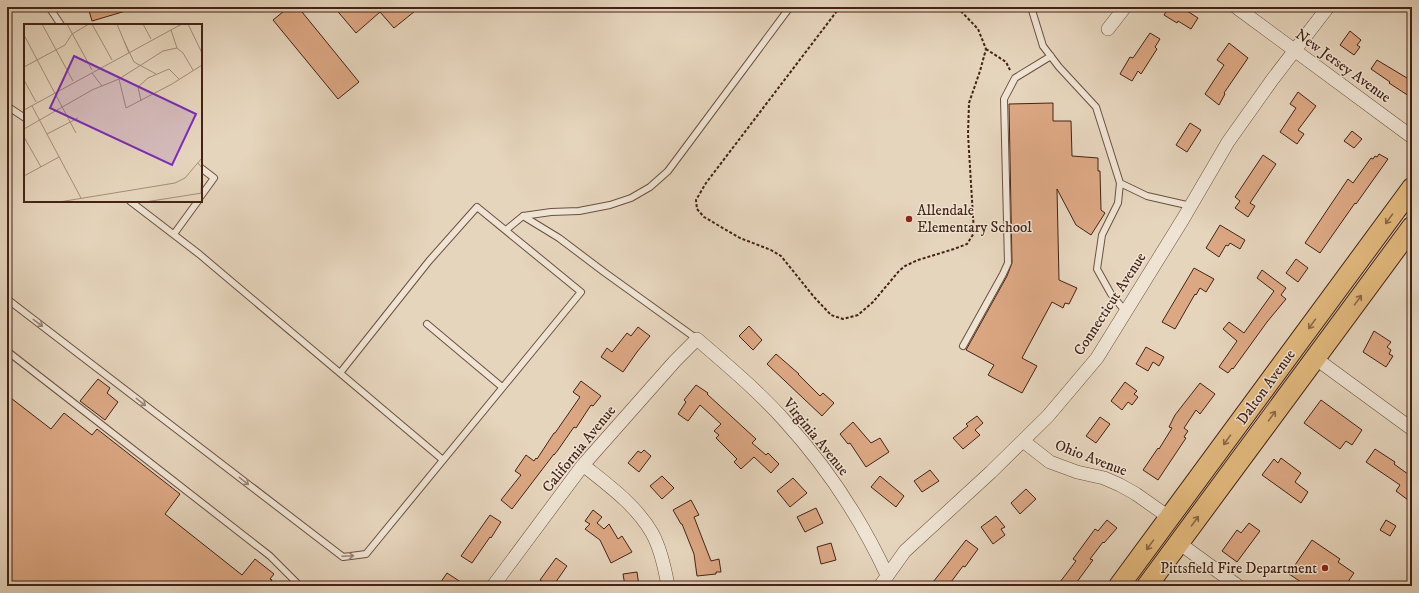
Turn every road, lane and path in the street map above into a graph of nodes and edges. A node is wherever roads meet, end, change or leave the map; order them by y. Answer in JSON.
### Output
{"nodes":[{"id":1,"x":49,"y":7,"type":"edge"},
{"id":2,"x":790,"y":7,"type":"edge"},
{"id":3,"x":840,"y":7,"type":"edge"},
{"id":4,"x":957,"y":7,"type":"edge"},
{"id":5,"x":1031,"y":7,"type":"edge"},
{"id":6,"x":1125,"y":7,"type":"edge"},
{"id":7,"x":1236,"y":7,"type":"edge"},
{"id":8,"x":1328,"y":7,"type":"edge"},
{"id":9,"x":60,"y":24,"type":"edge"},
{"id":10,"x":1108,"y":29,"type":"dead end"},
{"id":11,"x":986,"y":49,"type":"junction"},
{"id":12,"x":1296,"y":51,"type":"junction"},
{"id":13,"x":1051,"y":56,"type":"junction"},
{"id":14,"x":1015,"y":78,"type":"junction"},
{"id":15,"x":7,"y":106,"type":"edge"},
{"id":16,"x":24,"y":117,"type":"edge"},
{"id":17,"x":1412,"y":137,"type":"edge"},
{"id":18,"x":202,"y":169,"type":"edge"},
{"id":19,"x":1120,"y":183,"type":"junction"},
{"id":20,"x":1412,"y":188,"type":"edge"},
{"id":21,"x":202,"y":195,"type":"edge"},
{"id":22,"x":131,"y":202,"type":"edge"},
{"id":23,"x":197,"y":202,"type":"edge"},
{"id":24,"x":1191,"y":206,"type":"junction"},
{"id":25,"x":523,"y":216,"type":"junction"},
{"id":26,"x":1412,"y":227,"type":"edge"},
{"id":27,"x":506,"y":230,"type":"junction"},
{"id":28,"x":174,"y":234,"type":"junction"},
{"id":29,"x":7,"y":299,"type":"edge"},
{"id":30,"x":1126,"y":312,"type":"junction"},
{"id":31,"x":427,"y":324,"type":"dead end"},
{"id":32,"x":697,"y":339,"type":"junction"},
{"id":33,"x":963,"y":346,"type":"dead end"},
{"id":34,"x":7,"y":351,"type":"edge"},
{"id":35,"x":1315,"y":358,"type":"junction"},
{"id":36,"x":340,"y":372,"type":"junction"},
{"id":37,"x":502,"y":387,"type":"junction"},
{"id":38,"x":1412,"y":429,"type":"edge"},
{"id":39,"x":1023,"y":441,"type":"junction"},
{"id":40,"x":443,"y":460,"type":"junction"},
{"id":41,"x":583,"y":465,"type":"junction"},
{"id":42,"x":1170,"y":518,"type":"junction"},
{"id":43,"x":1179,"y":543,"type":"junction"},
{"id":44,"x":887,"y":575,"type":"junction"},
{"id":45,"x":300,"y":586,"type":"edge"},
{"id":46,"x":493,"y":586,"type":"edge"},
{"id":47,"x":668,"y":586,"type":"edge"},
{"id":48,"x":880,"y":586,"type":"edge"},
{"id":49,"x":1119,"y":586,"type":"edge"},
{"id":50,"x":1147,"y":586,"type":"edge"},
{"id":51,"x":1238,"y":586,"type":"edge"}],
"edges":[{"from":1,"to":9,"type":"lane"},
{"from":2,"to":25,"type":"lane"},
{"from":3,"to":11,"type":"path"},
{"from":4,"to":11,"type":"path"},
{"from":5,"to":13,"type":"lane"},
{"from":6,"to":10,"type":"street"},
{"from":7,"to":12,"type":"street","name":"New Jersey Avenue"},
{"from":8,"to":12,"type":"street","name":"Connecticut Avenue"},
{"from":11,"to":14,"type":"path"},
{"from":12,"to":17,"type":"street","name":"New Jersey Avenue"},
{"from":12,"to":24,"type":"street","name":"Connecticut Avenue"},
{"from":13,"to":14,"type":"lane"},
{"from":13,"to":19,"type":"lane"},
{"from":14,"to":33,"type":"lane"},
{"from":15,"to":16,"type":"lane"},
{"from":18,"to":21,"type":"lane"},
{"from":19,"to":24,"type":"lane"},
{"from":19,"to":30,"type":"lane"},
{"from":20,"to":42,"type":"main road","name":"Dalton Avenue","one_way":true},
{"from":22,"to":28,"type":"lane"},
{"from":23,"to":28,"type":"lane"},
{"from":24,"to":30,"type":"street","name":"Connecticut Avenue"},
{"from":25,"to":27,"type":"lane"},
{"from":25,"to":32,"type":"lane"},
{"from":35,"to":26,"type":"main road","name":"Dalton Avenue","one_way":true},
{"from":27,"to":36,"type":"lane"},
{"from":27,"to":37,"type":"lane"},
{"from":28,"to":36,"type":"lane"},
{"from":29,"to":40,"type":"lane","one_way":true},
{"from":30,"to":39,"type":"street","name":"Connecticut Avenue"},
{"from":31,"to":37,"type":"lane"},
{"from":32,"to":41,"type":"street","name":"California Avenue"},
{"from":32,"to":44,"type":"street","name":"Virginia Avenue"},
{"from":34,"to":45,"type":"lane"},
{"from":35,"to":38,"type":"street"},
{"from":43,"to":35,"type":"main road","name":"Dalton Avenue","one_way":true},
{"from":36,"to":40,"type":"lane"},
{"from":37,"to":40,"type":"lane"},
{"from":39,"to":42,"type":"street","name":"Ohio Avenue"},
{"from":39,"to":44,"type":"street","name":"Connecticut Avenue"},
{"from":41,"to":46,"type":"street","name":"California Avenue"},
{"from":41,"to":47,"type":"street"},
{"from":42,"to":49,"type":"main road","name":"Dalton Avenue","one_way":true},
{"from":43,"to":50,"type":"main road","name":"Dalton Avenue"},
{"from":43,"to":51,"type":"street"},
{"from":44,"to":48,"type":"street","name":"Connecticut Avenue"}]}
